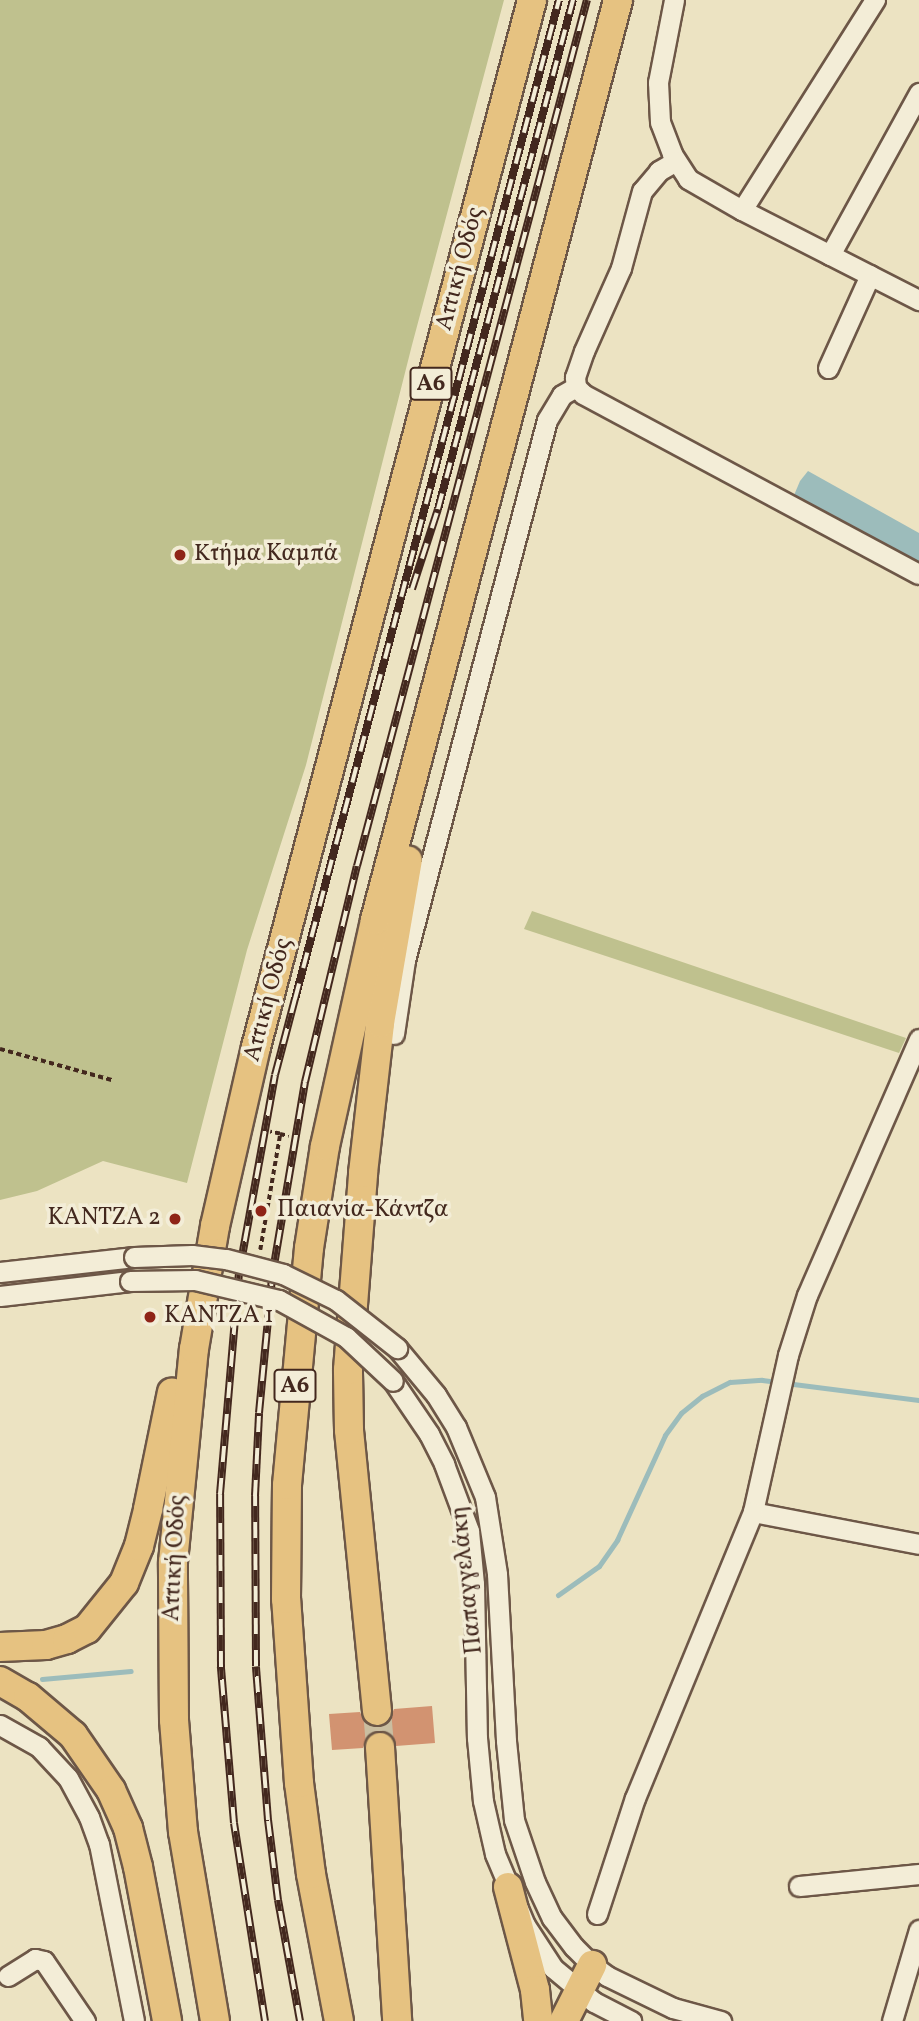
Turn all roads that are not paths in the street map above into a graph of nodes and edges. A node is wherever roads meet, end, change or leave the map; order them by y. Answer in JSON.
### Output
{"nodes":[{"id":1,"x":532,"y":0,"type":"edge"},
{"id":2,"x":618,"y":0,"type":"edge"},
{"id":3,"x":674,"y":0,"type":"edge"},
{"id":4,"x":875,"y":0,"type":"edge"},
{"id":5,"x":919,"y":93,"type":"edge"},
{"id":6,"x":676,"y":161,"type":"junction"},
{"id":7,"x":742,"y":210,"type":"junction"},
{"id":8,"x":830,"y":255,"type":"junction"},
{"id":9,"x":870,"y":275,"type":"junction"},
{"id":10,"x":919,"y":300,"type":"edge"},
{"id":11,"x":828,"y":368,"type":"dead end"},
{"id":12,"x":576,"y":387,"type":"junction"},
{"id":13,"x":919,"y":574,"type":"edge"},
{"id":14,"x":416,"y":759,"type":"junction"},
{"id":15,"x":394,"y":1034,"type":"dead end"},
{"id":16,"x":919,"y":1038,"type":"edge"},
{"id":17,"x":215,"y":1226,"type":"junction"},
{"id":18,"x":0,"y":1272,"type":"edge"},
{"id":19,"x":0,"y":1296,"type":"edge"},
{"id":20,"x":753,"y":1512,"type":"junction"},
{"id":21,"x":919,"y":1544,"type":"edge"},
{"id":22,"x":0,"y":1647,"type":"edge"},
{"id":23,"x":0,"y":1681,"type":"edge"},
{"id":24,"x":377,"y":1711,"type":"tunnel mouth"},
{"id":25,"x":0,"y":1726,"type":"edge"},
{"id":26,"x":380,"y":1747,"type":"tunnel mouth"},
{"id":27,"x":919,"y":1874,"type":"edge"},
{"id":28,"x":799,"y":1886,"type":"dead end"},
{"id":29,"x":508,"y":1887,"type":"junction"},
{"id":30,"x":597,"y":1914,"type":"dead end"},
{"id":31,"x":919,"y":1930,"type":"edge"},
{"id":32,"x":599,"y":1970,"type":"junction"},
{"id":33,"x":8,"y":1976,"type":"dead end"},
{"id":34,"x":586,"y":2005,"type":"edge"},
{"id":35,"x":85,"y":2021,"type":"edge"},
{"id":36,"x":134,"y":2021,"type":"edge"},
{"id":37,"x":167,"y":2021,"type":"edge"},
{"id":38,"x":215,"y":2021,"type":"edge"},
{"id":39,"x":339,"y":2021,"type":"edge"},
{"id":40,"x":397,"y":2021,"type":"edge"},
{"id":41,"x":538,"y":2021,"type":"edge"},
{"id":42,"x":564,"y":2021,"type":"edge"},
{"id":43,"x":631,"y":2021,"type":"edge"},
{"id":44,"x":721,"y":2021,"type":"edge"},
{"id":45,"x":892,"y":2021,"type":"edge"}],
"edges":[{"from":1,"to":17,"type":"highway","name":"Αττική Οδός","number":"Α6"},
{"from":2,"to":14,"type":"highway","number":"Α6"},
{"from":3,"to":6,"type":"street"},
{"from":4,"to":7,"type":"street"},
{"from":5,"to":8,"type":"street"},
{"from":6,"to":7,"type":"street"},
{"from":6,"to":12,"type":"street"},
{"from":7,"to":8,"type":"street"},
{"from":8,"to":9,"type":"street"},
{"from":9,"to":10,"type":"street"},
{"from":9,"to":11,"type":"street"},
{"from":12,"to":13,"type":"street"},
{"from":12,"to":15,"type":"street"},
{"from":14,"to":24,"type":"highway"},
{"from":14,"to":39,"type":"highway","number":"Α6"},
{"from":16,"to":20,"type":"street"},
{"from":17,"to":22,"type":"highway"},
{"from":17,"to":38,"type":"highway","name":"Αττική Οδός","number":"Α6"},
{"from":18,"to":32,"type":"street","name":"Παπαγγελάκη","bridge":true},
{"from":19,"to":29,"type":"street","name":"Παπαγγελάκη","bridge":true},
{"from":20,"to":21,"type":"street"},
{"from":20,"to":30,"type":"street"},
{"from":23,"to":37,"type":"highway"},
{"from":25,"to":36,"type":"street"},
{"from":26,"to":40,"type":"highway"},
{"from":27,"to":28,"type":"street"},
{"from":29,"to":34,"type":"street","name":"Παπαγγελάκη"},
{"from":29,"to":41,"type":"highway"},
{"from":31,"to":45,"type":"street"},
{"from":32,"to":34,"type":"highway"},
{"from":32,"to":44,"type":"street","name":"Παπαγγελάκη"},
{"from":33,"to":35,"type":"street"},
{"from":34,"to":42,"type":"highway"},
{"from":34,"to":43,"type":"street","name":"Παπαγγελάκη"}]}
